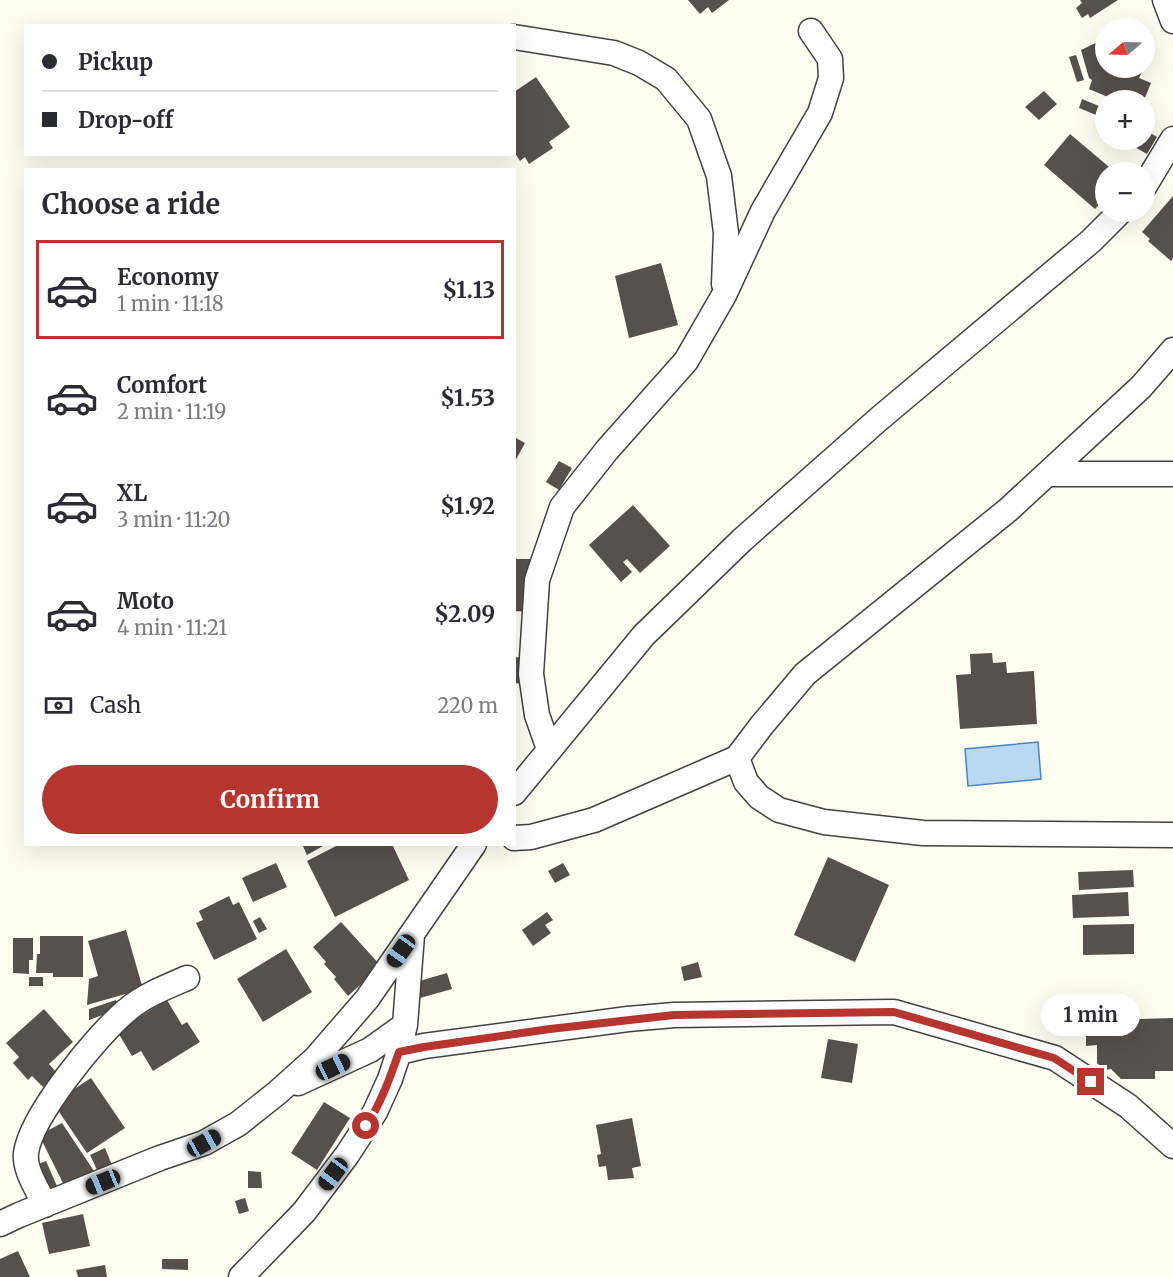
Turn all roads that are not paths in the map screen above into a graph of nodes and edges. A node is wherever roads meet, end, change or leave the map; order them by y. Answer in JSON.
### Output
{"nodes":[{"id":1,"x":1165,"y":0,"type":"edge"},
{"id":2,"x":1173,"y":21,"type":"edge"},
{"id":3,"x":811,"y":31,"type":"dead end"},
{"id":4,"x":516,"y":37,"type":"edge"},
{"id":5,"x":1173,"y":139,"type":"edge"},
{"id":6,"x":1155,"y":169,"type":"edge"},
{"id":7,"x":1110,"y":222,"type":"edge"},
{"id":8,"x":724,"y":295,"type":"junction"},
{"id":9,"x":1173,"y":350,"type":"edge"},
{"id":10,"x":1047,"y":474,"type":"junction"},
{"id":11,"x":1173,"y":474,"type":"edge"},
{"id":12,"x":549,"y":749,"type":"junction"},
{"id":13,"x":737,"y":758,"type":"junction"},
{"id":14,"x":516,"y":790,"type":"edge"},
{"id":15,"x":1173,"y":835,"type":"edge"},
{"id":16,"x":516,"y":838,"type":"edge"},
{"id":17,"x":473,"y":846,"type":"edge"},
{"id":18,"x":412,"y":934,"type":"junction"},
{"id":19,"x":187,"y":978,"type":"dead end"},
{"id":20,"x":405,"y":1025,"type":"junction"},
{"id":21,"x":399,"y":1052,"type":"junction"},
{"id":22,"x":277,"y":1093,"type":"junction"},
{"id":23,"x":1173,"y":1146,"type":"edge"},
{"id":24,"x":45,"y":1205,"type":"junction"},
{"id":25,"x":0,"y":1224,"type":"edge"},
{"id":26,"x":241,"y":1277,"type":"edge"}],
"edges":[{"from":1,"to":2,"type":"street"},
{"from":3,"to":8,"type":"street"},
{"from":4,"to":8,"type":"street"},
{"from":5,"to":6,"type":"street"},
{"from":7,"to":12,"type":"street"},
{"from":8,"to":12,"type":"street"},
{"from":9,"to":10,"type":"street"},
{"from":10,"to":11,"type":"street"},
{"from":10,"to":13,"type":"street"},
{"from":12,"to":14,"type":"street"},
{"from":13,"to":15,"type":"street"},
{"from":13,"to":16,"type":"street"},
{"from":17,"to":18,"type":"street"},
{"from":18,"to":20,"type":"street"},
{"from":18,"to":22,"type":"street"},
{"from":19,"to":24,"type":"street"},
{"from":20,"to":21,"type":"street"},
{"from":20,"to":22,"type":"street"},
{"from":21,"to":23,"type":"street"},
{"from":21,"to":26,"type":"street"},
{"from":22,"to":24,"type":"street"},
{"from":24,"to":25,"type":"street"}]}
